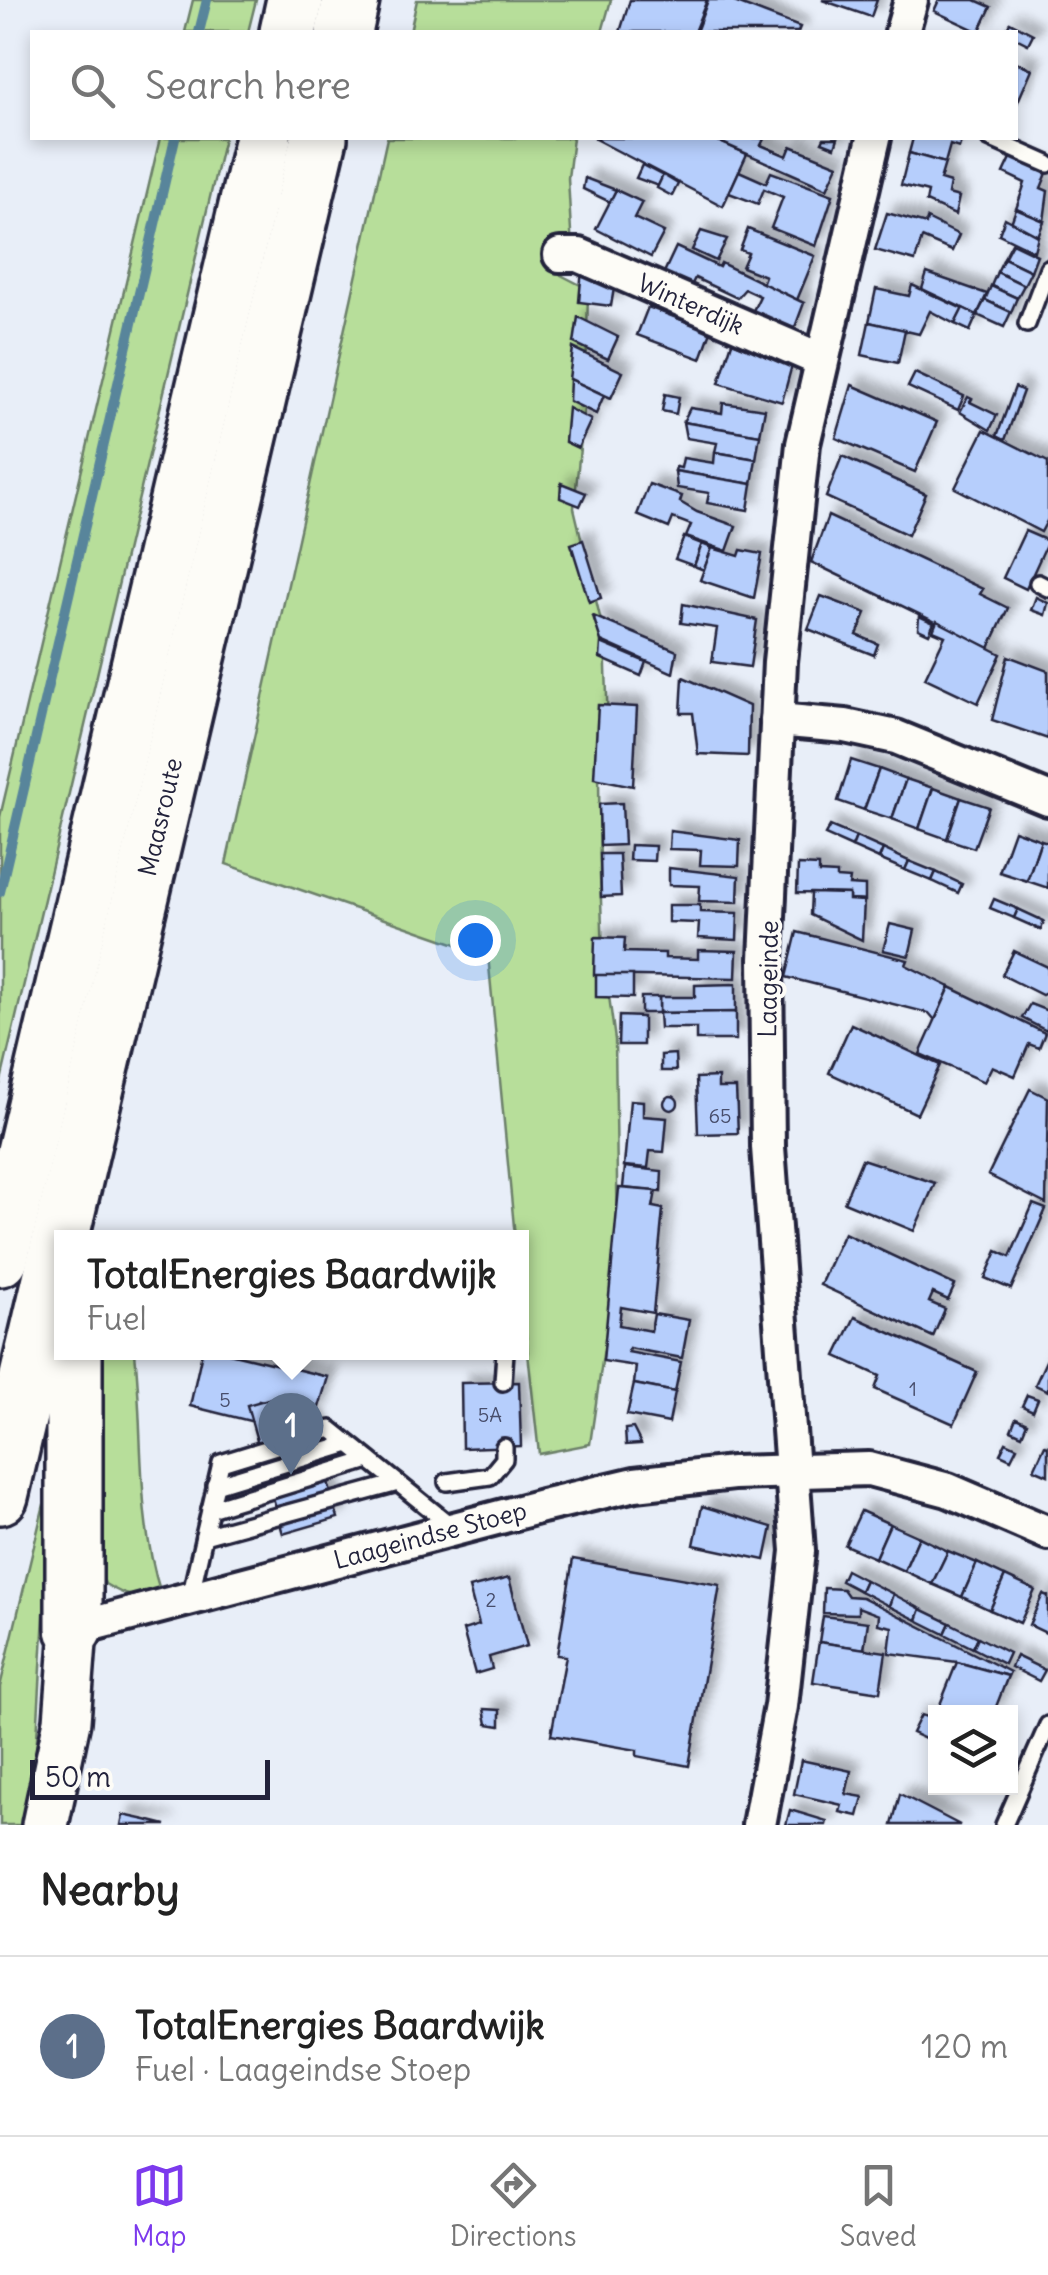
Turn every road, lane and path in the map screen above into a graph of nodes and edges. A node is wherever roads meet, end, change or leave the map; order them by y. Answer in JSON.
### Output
{"nodes":[{"id":1,"x":295,"y":0,"type":"edge"},
{"id":2,"x":351,"y":0,"type":"edge"},
{"id":3,"x":911,"y":0,"type":"edge"},
{"id":4,"x":288,"y":30,"type":"edge"},
{"id":5,"x":344,"y":30,"type":"edge"},
{"id":6,"x":903,"y":30,"type":"edge"},
{"id":7,"x":263,"y":140,"type":"edge"},
{"id":8,"x":319,"y":140,"type":"edge"},
{"id":9,"x":874,"y":140,"type":"edge"},
{"id":10,"x":994,"y":140,"type":"edge"},
{"id":11,"x":1048,"y":164,"type":"edge"},
{"id":12,"x":560,"y":255,"type":"dead end"},
{"id":13,"x":1048,"y":268,"type":"edge"},
{"id":14,"x":1027,"y":324,"type":"dead end"},
{"id":15,"x":821,"y":360,"type":"junction"},
{"id":16,"x":777,"y":720,"type":"junction"},
{"id":17,"x":1048,"y":800,"type":"edge"},
{"id":18,"x":63,"y":1230,"type":"edge"},
{"id":19,"x":0,"y":1258,"type":"edge"},
{"id":20,"x":54,"y":1269,"type":"edge"},
{"id":21,"x":74,"y":1360,"type":"edge"},
{"id":22,"x":504,"y":1360,"type":"edge"},
{"id":23,"x":503,"y":1382,"type":"dead end"},
{"id":24,"x":504,"y":1447,"type":"dead end"},
{"id":25,"x":370,"y":1460,"type":"junction"},
{"id":26,"x":792,"y":1472,"type":"junction"},
{"id":27,"x":447,"y":1482,"type":"dead end"},
{"id":28,"x":398,"y":1483,"type":"junction"},
{"id":29,"x":0,"y":1496,"type":"edge"},
{"id":30,"x":210,"y":1509,"type":"junction"},
{"id":31,"x":456,"y":1528,"type":"junction"},
{"id":32,"x":1048,"y":1532,"type":"edge"},
{"id":33,"x":204,"y":1536,"type":"junction"},
{"id":34,"x":190,"y":1598,"type":"junction"},
{"id":35,"x":74,"y":1630,"type":"junction"},
{"id":36,"x":1048,"y":1725,"type":"edge"},
{"id":37,"x":45,"y":1825,"type":"edge"},
{"id":38,"x":759,"y":1825,"type":"edge"},
{"id":39,"x":1004,"y":1825,"type":"edge"}],
"edges":[{"from":1,"to":4,"type":"highway"},
{"from":2,"to":5,"type":"highway"},
{"from":3,"to":6,"type":"street"},
{"from":7,"to":19,"type":"highway"},
{"from":8,"to":18,"type":"highway","name":"Maasroute"},
{"from":9,"to":15,"type":"street","name":"Laageinde"},
{"from":10,"to":11,"type":"lane"},
{"from":12,"to":15,"type":"street","name":"Winterdijk"},
{"from":13,"to":14,"type":"lane"},
{"from":15,"to":16,"type":"street","name":"Laageinde"},
{"from":16,"to":17,"type":"street"},
{"from":16,"to":26,"type":"street","name":"Laageinde"},
{"from":20,"to":29,"type":"highway","name":"Maasroute"},
{"from":21,"to":35,"type":"highway"},
{"from":22,"to":23,"type":"lane"},
{"from":24,"to":27,"type":"lane"},
{"from":25,"to":28,"type":"lane"},
{"from":25,"to":30,"type":"lane"},
{"from":25,"to":30,"type":"lane"},
{"from":26,"to":31,"type":"street","name":"Laageindse Stoep"},
{"from":26,"to":32,"type":"street","name":"Laageindse Stoep"},
{"from":26,"to":38,"type":"street","name":"Laageinde"},
{"from":28,"to":31,"type":"lane"},
{"from":28,"to":33,"type":"lane"},
{"from":30,"to":33,"type":"lane"},
{"from":31,"to":34,"type":"street","name":"Laageindse Stoep"},
{"from":33,"to":34,"type":"lane"},
{"from":34,"to":35,"type":"street","name":"Laageindse Stoep"},
{"from":35,"to":37,"type":"main road"},
{"from":36,"to":39,"type":"lane"}]}
